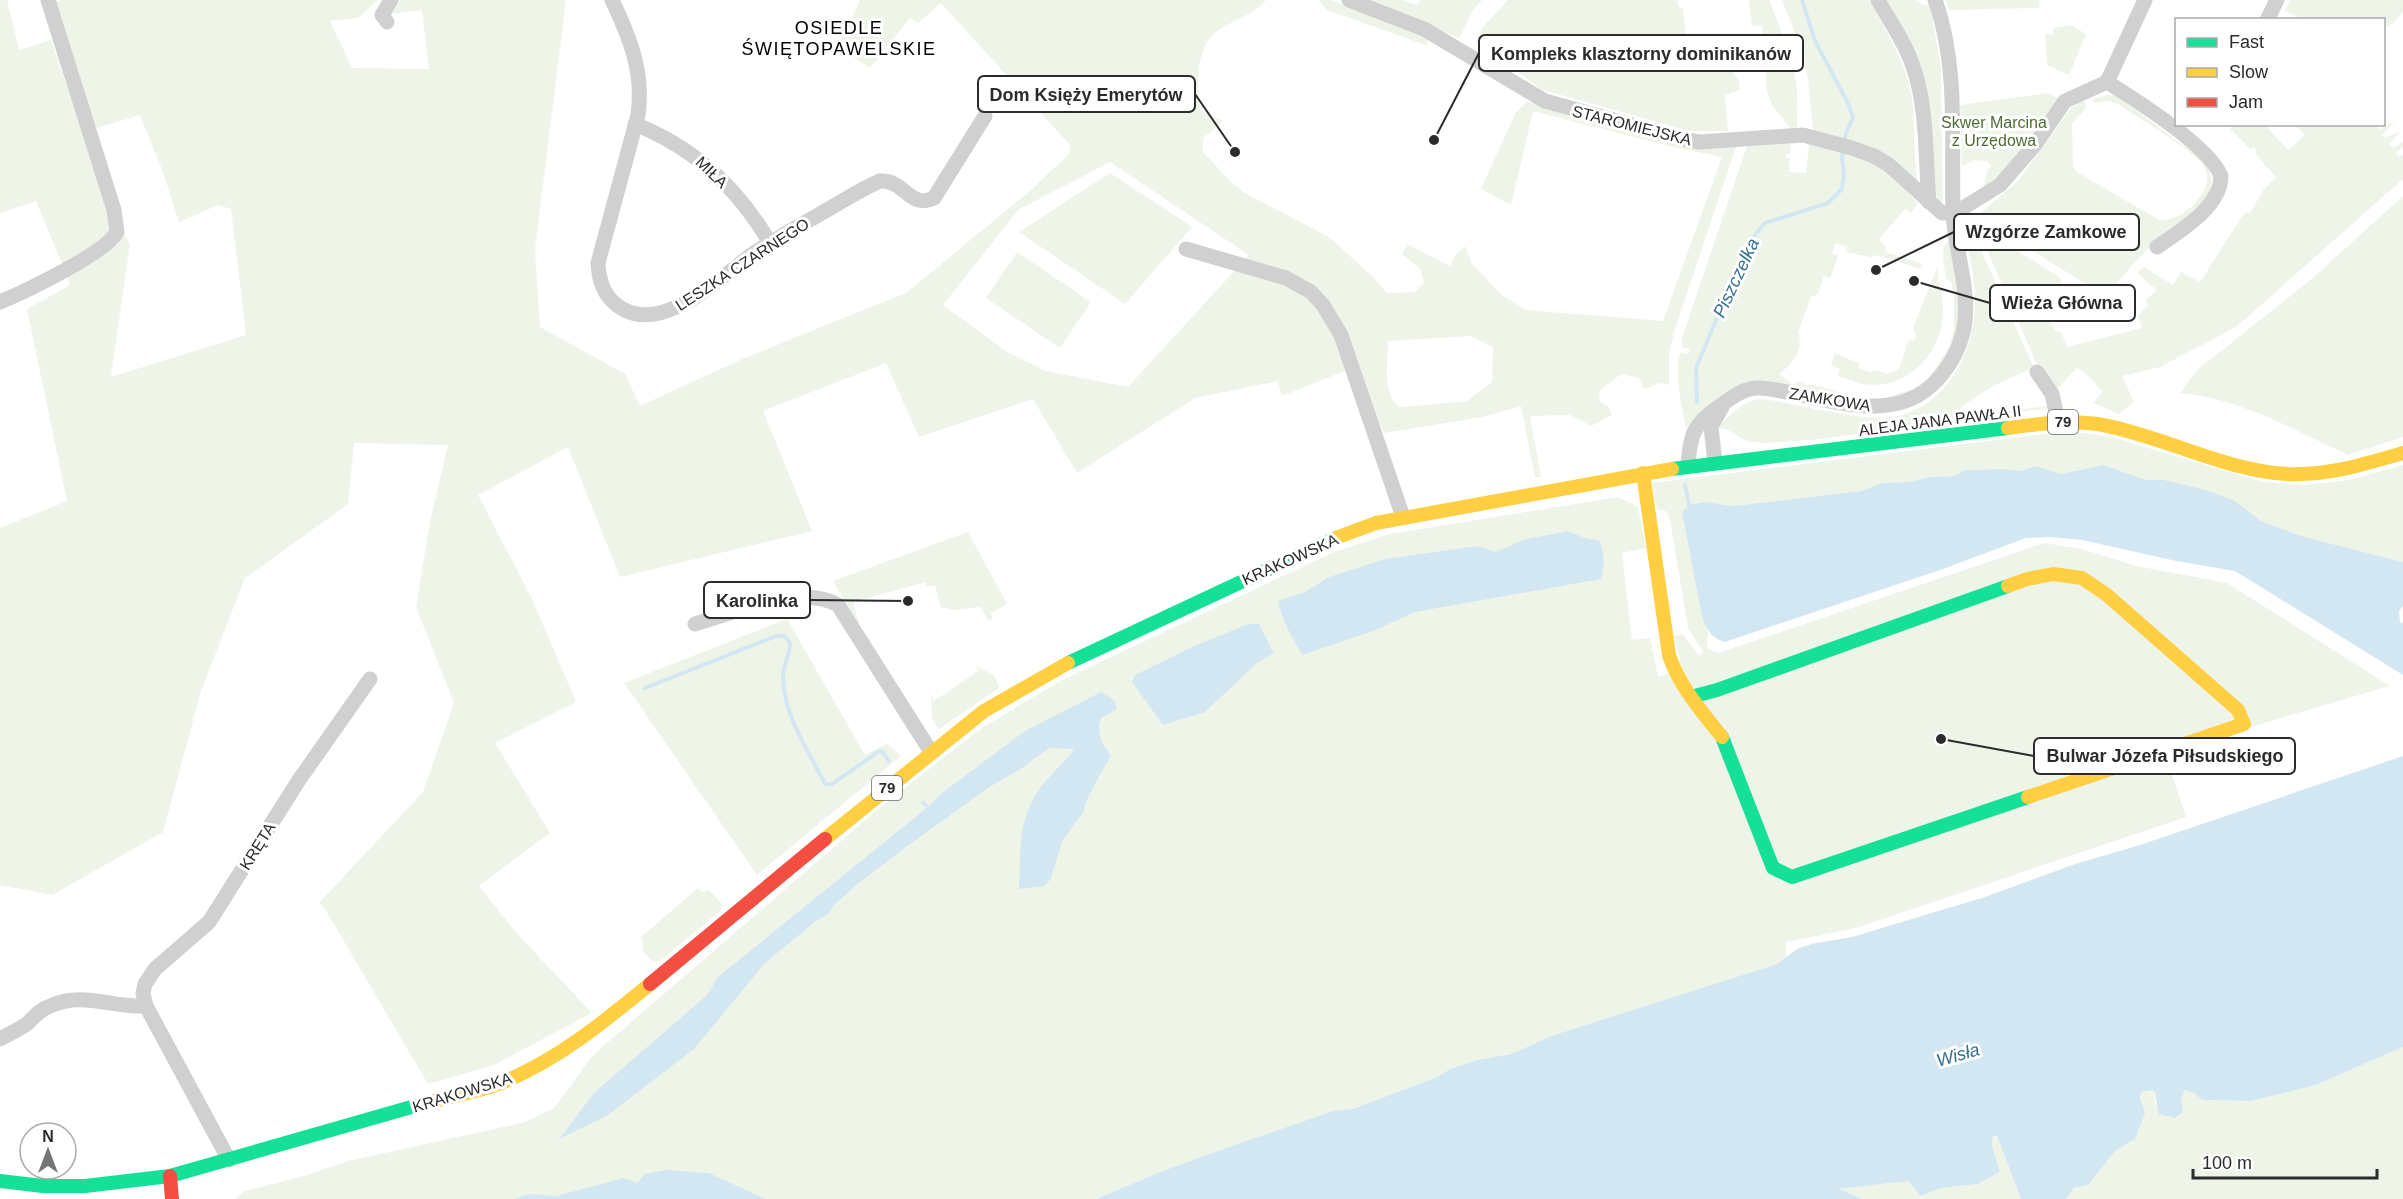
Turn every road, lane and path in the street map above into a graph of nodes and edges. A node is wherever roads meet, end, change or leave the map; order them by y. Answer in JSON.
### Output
{"nodes":[{"id":1,"x":48,"y":0,"type":"edge"},
{"id":2,"x":391,"y":0,"type":"edge"},
{"id":3,"x":612,"y":0,"type":"edge"},
{"id":4,"x":1349,"y":0,"type":"edge"},
{"id":5,"x":1878,"y":0,"type":"edge"},
{"id":6,"x":1935,"y":0,"type":"edge"},
{"id":7,"x":2145,"y":0,"type":"edge"},
{"id":8,"x":2277,"y":0,"type":"edge"},
{"id":9,"x":2268,"y":18,"type":"edge"},
{"id":10,"x":387,"y":22,"type":"dead end"},
{"id":11,"x":2108,"y":82,"type":"junction"},
{"id":12,"x":985,"y":116,"type":"dead end"},
{"id":13,"x":635,"y":124,"type":"junction"},
{"id":14,"x":1929,"y":202,"type":"junction"},
{"id":15,"x":1953,"y":213,"type":"junction"},
{"id":16,"x":770,"y":243,"type":"junction"},
{"id":17,"x":2157,"y":247,"type":"dead end"},
{"id":18,"x":1186,"y":249,"type":"dead end"},
{"id":19,"x":0,"y":302,"type":"edge"},
{"id":20,"x":2037,"y":372,"type":"dead end"},
{"id":21,"x":1726,"y":402,"type":"junction"},
{"id":22,"x":2058,"y":422,"type":"junction"},
{"id":23,"x":2403,"y":453,"type":"edge"},
{"id":24,"x":1715,"y":463,"type":"junction"},
{"id":25,"x":1688,"y":466,"type":"junction"},
{"id":26,"x":1643,"y":474,"type":"junction"},
{"id":27,"x":1403,"y":517,"type":"junction"},
{"id":28,"x":695,"y":624,"type":"dead end"},
{"id":29,"x":370,"y":679,"type":"dead end"},
{"id":30,"x":1691,"y":697,"type":"junction"},
{"id":31,"x":931,"y":752,"type":"junction"},
{"id":32,"x":146,"y":1006,"type":"junction"},
{"id":33,"x":0,"y":1039,"type":"edge"},
{"id":34,"x":229,"y":1160,"type":"junction"},
{"id":35,"x":170,"y":1176,"type":"junction"},
{"id":36,"x":0,"y":1181,"type":"edge"},
{"id":37,"x":172,"y":1199,"type":"edge"}],
"edges":[{"from":1,"to":19,"type":"street"},
{"from":2,"to":10,"type":"street"},
{"from":3,"to":13,"type":"street","name":"LESZKA CZARNEGO"},
{"from":4,"to":14,"type":"street","name":"STAROMIEJSKA"},
{"from":5,"to":14,"type":"street"},
{"from":6,"to":15,"type":"street","name":"ZAMKOWA"},
{"from":7,"to":11,"type":"street"},
{"from":8,"to":9,"type":"street"},
{"from":11,"to":15,"type":"street"},
{"from":11,"to":17,"type":"street"},
{"from":12,"to":16,"type":"street","name":"LESZKA CZARNEGO"},
{"from":13,"to":16,"type":"street","name":"MIŁA"},
{"from":13,"to":16,"type":"street","name":"LESZKA CZARNEGO"},
{"from":14,"to":15,"type":"street","name":"STAROMIEJSKA"},
{"from":15,"to":21,"type":"street","name":"ZAMKOWA"},
{"from":18,"to":27,"type":"street"},
{"from":20,"to":22,"type":"street"},
{"from":21,"to":24,"type":"street"},
{"from":21,"to":25,"type":"street","name":"ZAMKOWA"},
{"from":22,"to":23,"type":"main road","name":"ALEJA JANA PAWŁA II","number":"79"},
{"from":22,"to":24,"type":"main road","name":"ALEJA JANA PAWŁA II","number":"79"},
{"from":24,"to":25,"type":"main road","name":"ALEJA JANA PAWŁA II","number":"79"},
{"from":25,"to":26,"type":"main road","name":"KRAKOWSKA","number":"79"},
{"from":26,"to":27,"type":"main road","name":"KRAKOWSKA","number":"79"},
{"from":26,"to":30,"type":"main road"},
{"from":27,"to":31,"type":"main road","name":"KRAKOWSKA","number":"79"},
{"from":28,"to":31,"type":"street"},
{"from":29,"to":32,"type":"street","name":"KRĘTA"},
{"from":30,"to":30,"type":"main road"},
{"from":31,"to":34,"type":"main road","name":"KRAKOWSKA","number":"79"},
{"from":32,"to":33,"type":"street"},
{"from":32,"to":34,"type":"street"},
{"from":34,"to":35,"type":"main road","name":"KRAKOWSKA","number":"79"},
{"from":35,"to":36,"type":"main road","name":"KRAKOWSKA","number":"79"},
{"from":35,"to":37,"type":"main road"}]}
